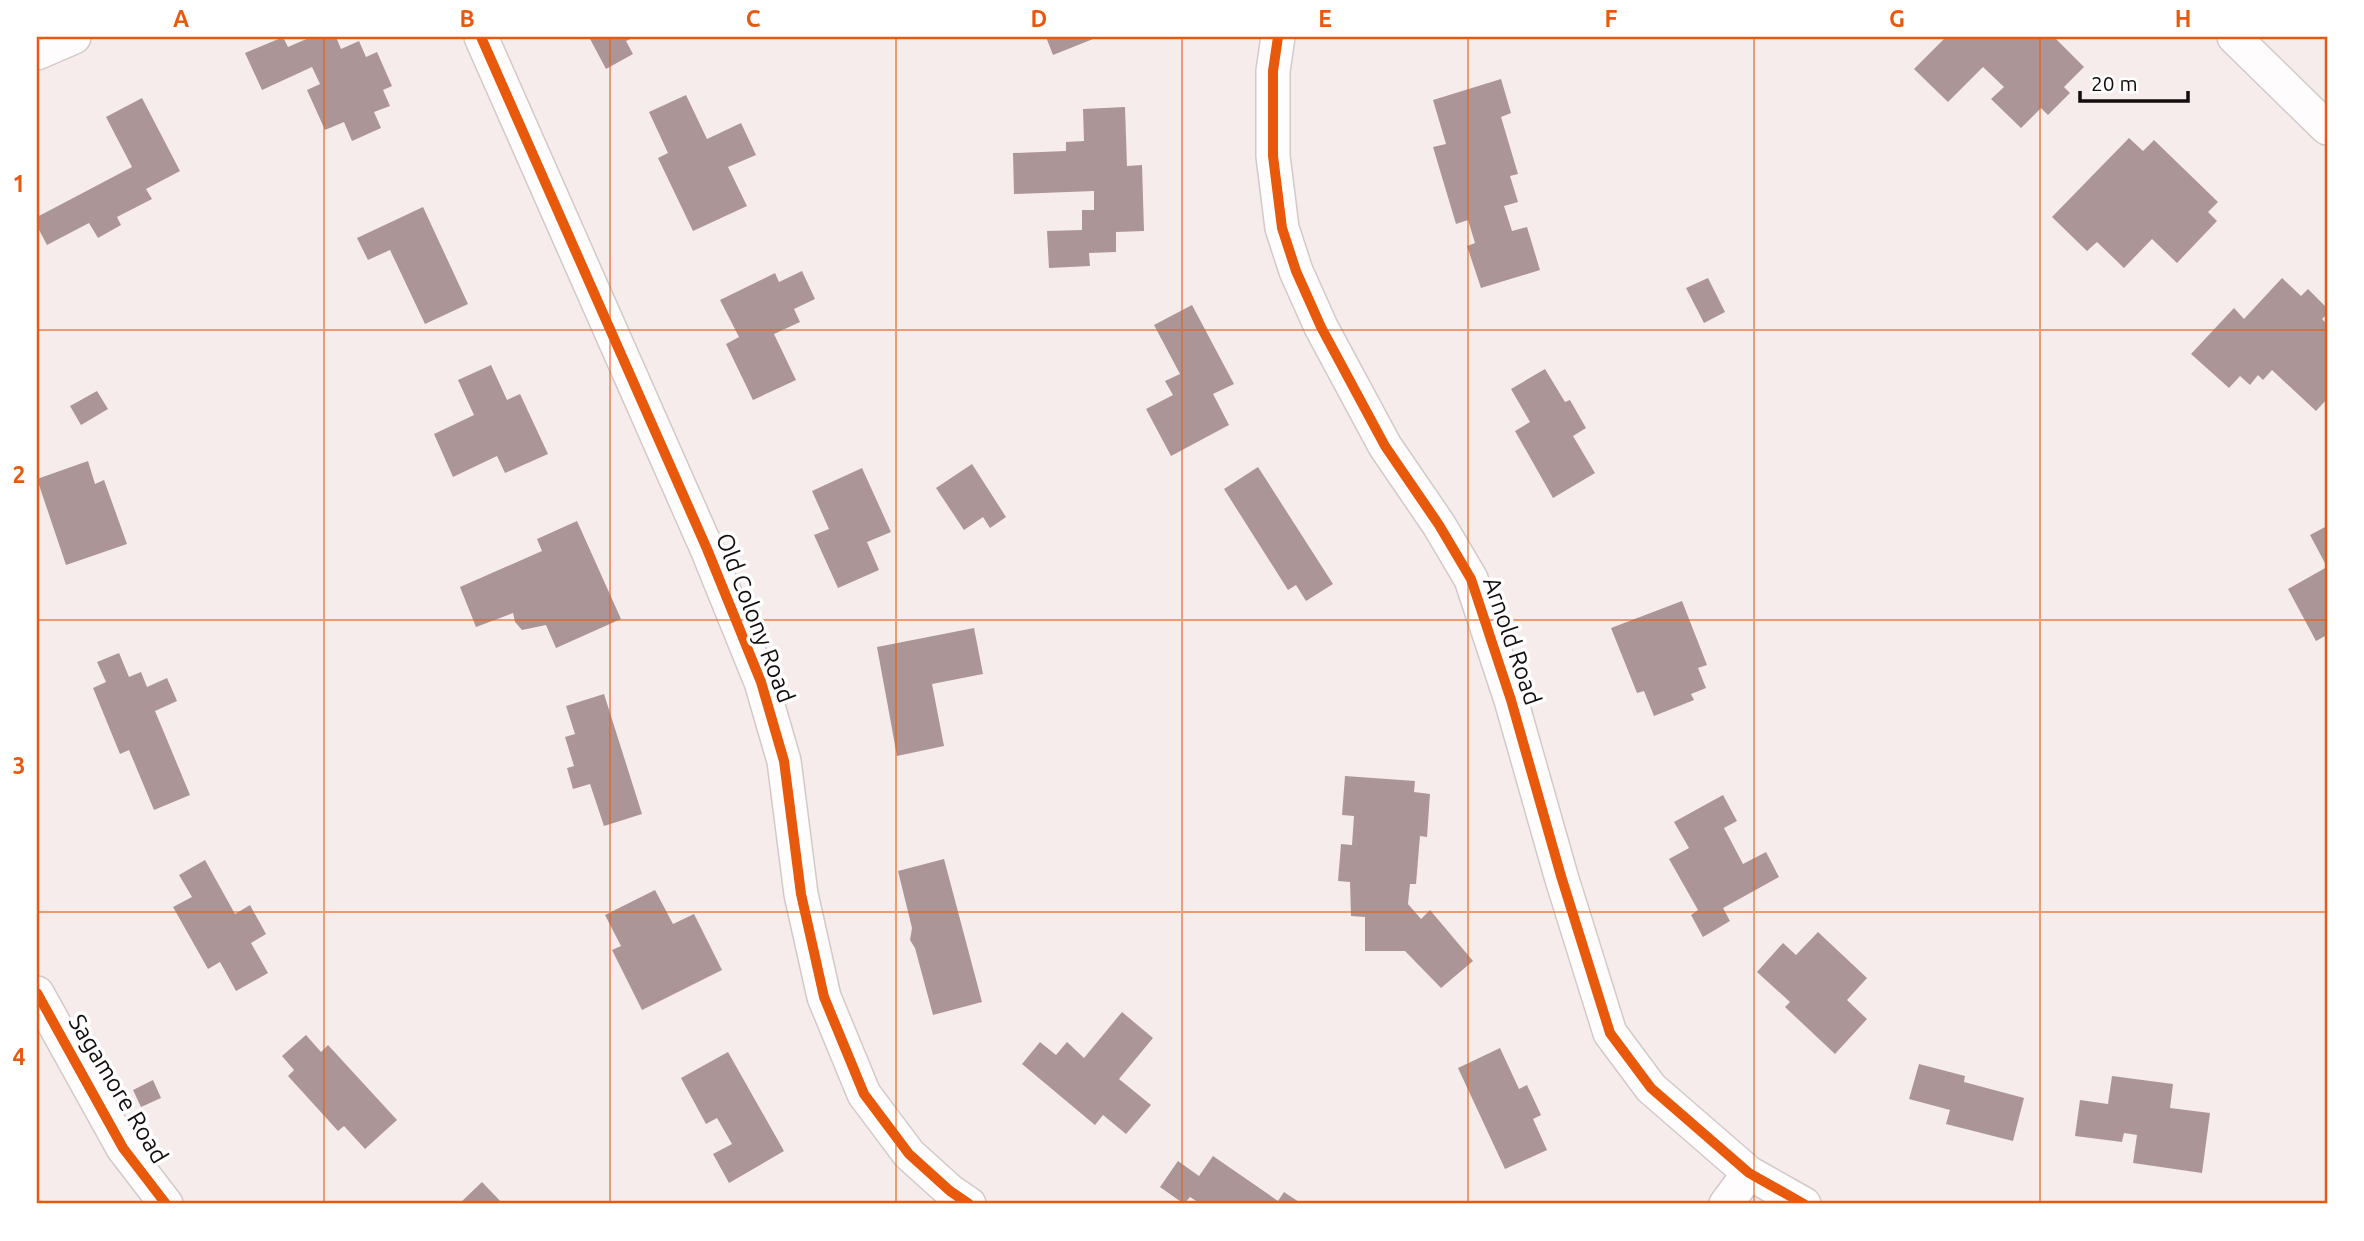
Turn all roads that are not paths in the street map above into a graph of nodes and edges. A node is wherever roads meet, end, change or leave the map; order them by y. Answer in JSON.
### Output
{"nodes":[{"id":1,"x":74,"y":37,"type":"edge"},
{"id":2,"x":481,"y":37,"type":"edge"},
{"id":3,"x":1278,"y":37,"type":"edge"},
{"id":4,"x":2234,"y":37,"type":"edge"},
{"id":5,"x":37,"y":53,"type":"edge"},
{"id":6,"x":2327,"y":128,"type":"edge"},
{"id":7,"x":37,"y":993,"type":"edge"},
{"id":8,"x":1749,"y":1172,"type":"junction"},
{"id":9,"x":166,"y":1204,"type":"edge"},
{"id":10,"x":969,"y":1204,"type":"edge"},
{"id":11,"x":1726,"y":1204,"type":"edge"},
{"id":12,"x":1804,"y":1204,"type":"edge"}],
"edges":[{"from":1,"to":5,"type":"street"},
{"from":2,"to":10,"type":"street","name":"Old Colony Road"},
{"from":3,"to":8,"type":"street","name":"Arnold Road"},
{"from":4,"to":6,"type":"street"},
{"from":7,"to":9,"type":"street","name":"Sagamore Road"},
{"from":8,"to":11,"type":"street"},
{"from":8,"to":12,"type":"street","name":"Arnold Road"}]}
